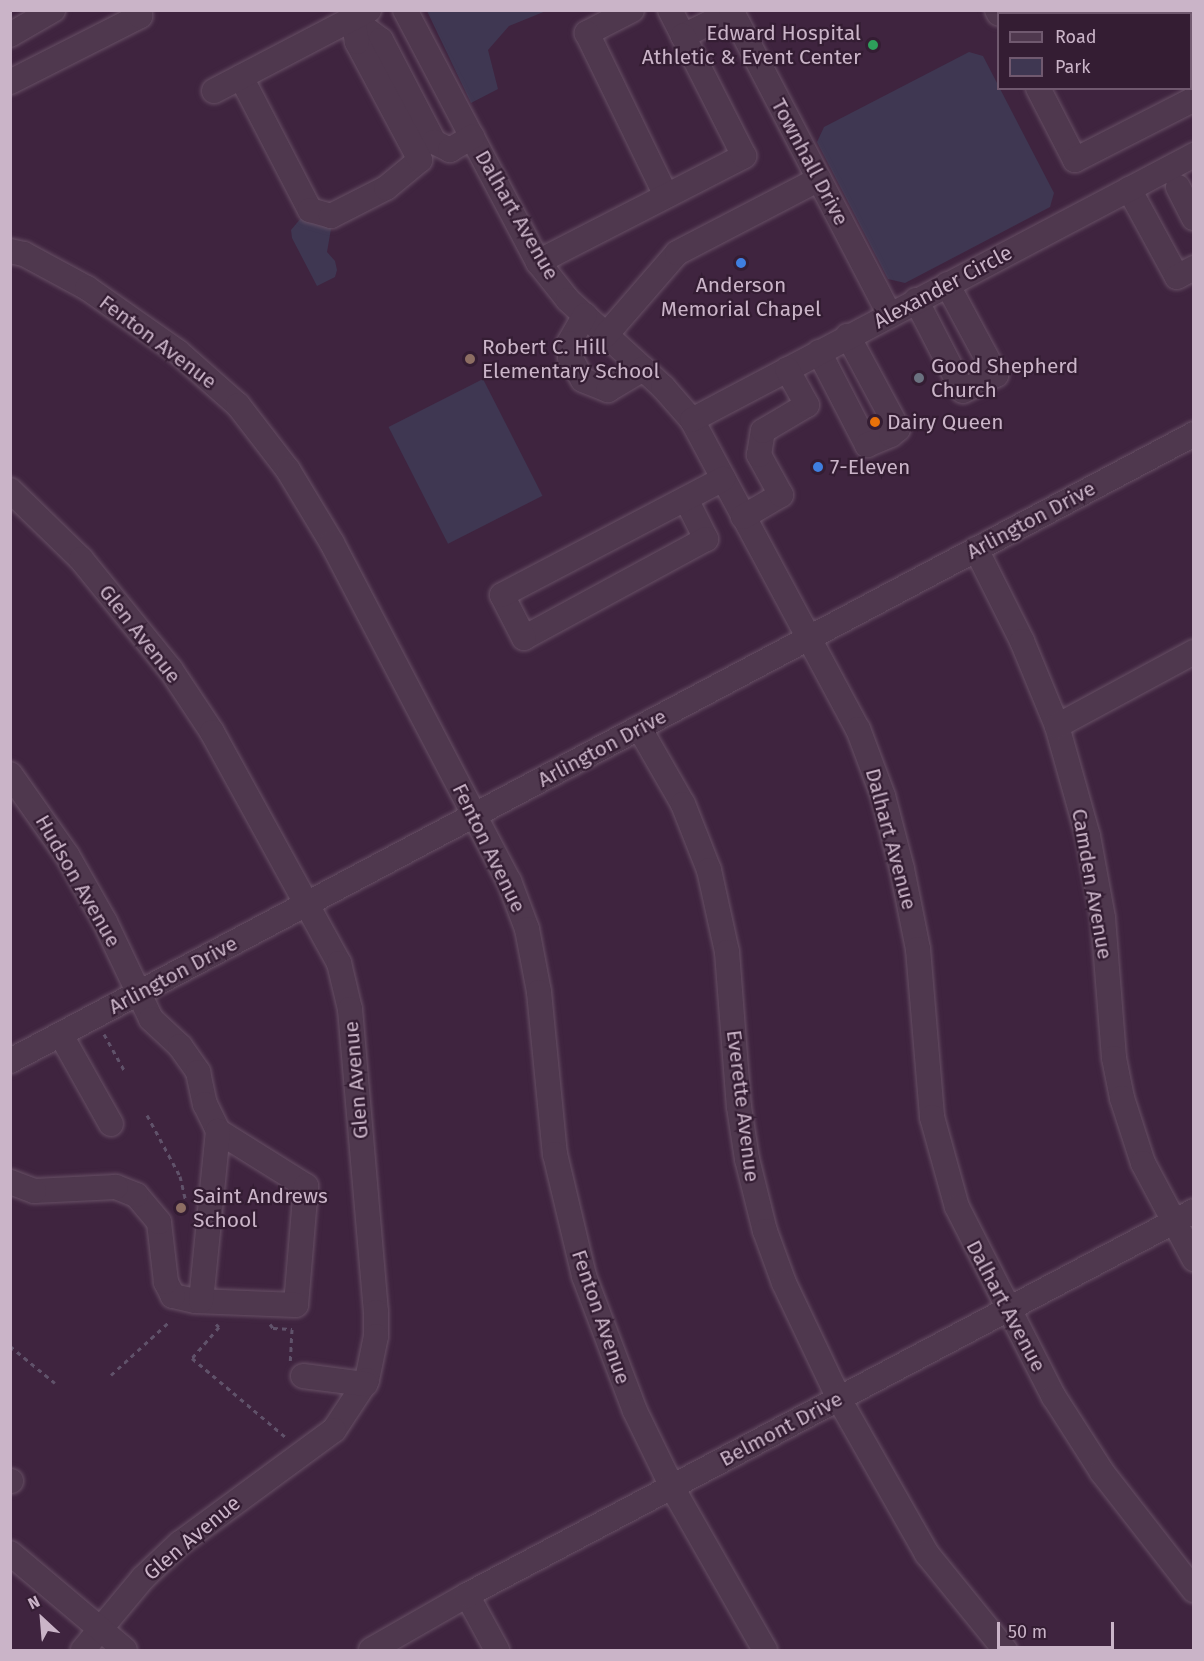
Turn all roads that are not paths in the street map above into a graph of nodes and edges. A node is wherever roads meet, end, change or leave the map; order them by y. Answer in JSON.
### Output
{"nodes":[{"id":1,"x":53,"y":10,"type":"edge"},
{"id":2,"x":137,"y":10,"type":"edge"},
{"id":3,"x":405,"y":10,"type":"edge"},
{"id":4,"x":632,"y":10,"type":"edge"},
{"id":5,"x":670,"y":10,"type":"edge"},
{"id":6,"x":1166,"y":10,"type":"edge"},
{"id":7,"x":731,"y":11,"type":"edge"},
{"id":8,"x":1158,"y":12,"type":"edge"},
{"id":9,"x":361,"y":15,"type":"edge"},
{"id":10,"x":10,"y":35,"type":"edge"},
{"id":11,"x":683,"y":36,"type":"junction"},
{"id":12,"x":241,"y":77,"type":"junction"},
{"id":13,"x":10,"y":82,"type":"edge"},
{"id":14,"x":1039,"y":90,"type":"edge"},
{"id":15,"x":214,"y":91,"type":"dead end"},
{"id":16,"x":1194,"y":99,"type":"edge"},
{"id":17,"x":472,"y":137,"type":"junction"},
{"id":18,"x":1194,"y":155,"type":"edge"},
{"id":19,"x":819,"y":178,"type":"junction"},
{"id":20,"x":1178,"y":187,"type":"dead end"},
{"id":21,"x":1129,"y":189,"type":"junction"},
{"id":22,"x":666,"y":196,"type":"junction"},
{"id":23,"x":1194,"y":218,"type":"edge"},
{"id":24,"x":10,"y":251,"type":"edge"},
{"id":25,"x":538,"y":262,"type":"junction"},
{"id":26,"x":1194,"y":268,"type":"edge"},
{"id":27,"x":947,"y":284,"type":"junction"},
{"id":28,"x":916,"y":300,"type":"junction"},
{"id":29,"x":889,"y":314,"type":"junction"},
{"id":30,"x":585,"y":315,"type":"junction"},
{"id":31,"x":606,"y":335,"type":"junction"},
{"id":32,"x":848,"y":336,"type":"junction"},
{"id":33,"x":819,"y":352,"type":"junction"},
{"id":34,"x":643,"y":369,"type":"junction"},
{"id":35,"x":787,"y":369,"type":"junction"},
{"id":36,"x":693,"y":420,"type":"junction"},
{"id":37,"x":1194,"y":434,"type":"edge"},
{"id":38,"x":723,"y":479,"type":"junction"},
{"id":39,"x":10,"y":490,"type":"edge"},
{"id":40,"x":686,"y":499,"type":"junction"},
{"id":41,"x":743,"y":516,"type":"junction"},
{"id":42,"x":976,"y":549,"type":"junction"},
{"id":43,"x":807,"y":639,"type":"junction"},
{"id":44,"x":1194,"y":652,"type":"edge"},
{"id":45,"x":1057,"y":726,"type":"junction"},
{"id":46,"x":640,"y":729,"type":"junction"},
{"id":47,"x":10,"y":774,"type":"edge"},
{"id":48,"x":474,"y":815,"type":"junction"},
{"id":49,"x":306,"y":905,"type":"junction"},
{"id":50,"x":139,"y":992,"type":"junction"},
{"id":51,"x":61,"y":1035,"type":"junction"},
{"id":52,"x":10,"y":1061,"type":"edge"},
{"id":53,"x":111,"y":1124,"type":"dead end"},
{"id":54,"x":218,"y":1131,"type":"junction"},
{"id":55,"x":10,"y":1182,"type":"edge"},
{"id":56,"x":1184,"y":1216,"type":"edge"},
{"id":57,"x":1194,"y":1259,"type":"edge"},
{"id":58,"x":201,"y":1301,"type":"junction"},
{"id":59,"x":1006,"y":1310,"type":"junction"},
{"id":60,"x":296,"y":1369,"type":"road end"},
{"id":61,"x":365,"y":1384,"type":"junction"},
{"id":62,"x":839,"y":1399,"type":"junction"},
{"id":63,"x":672,"y":1487,"type":"junction"},
{"id":64,"x":10,"y":1553,"type":"edge"},
{"id":65,"x":1194,"y":1590,"type":"edge"},
{"id":66,"x":467,"y":1595,"type":"junction"},
{"id":67,"x":100,"y":1629,"type":"junction"},
{"id":68,"x":83,"y":1650,"type":"edge"},
{"id":69,"x":125,"y":1650,"type":"edge"},
{"id":70,"x":370,"y":1650,"type":"edge"},
{"id":71,"x":497,"y":1650,"type":"edge"},
{"id":72,"x":765,"y":1650,"type":"edge"},
{"id":73,"x":1005,"y":1650,"type":"edge"}],
"edges":[{"from":1,"to":10,"type":"street"},
{"from":2,"to":13,"type":"street"},
{"from":3,"to":17,"type":"street","name":"Dalhart Avenue"},
{"from":4,"to":22,"type":"street"},
{"from":5,"to":11,"type":"street"},
{"from":6,"to":8,"type":"street"},
{"from":7,"to":11,"type":"street"},
{"from":7,"to":19,"type":"street","name":"Townhall Drive"},
{"from":9,"to":12,"type":"street"},
{"from":9,"to":12,"type":"street"},
{"from":9,"to":17,"type":"street"},
{"from":11,"to":22,"type":"street"},
{"from":12,"to":15,"type":"street"},
{"from":14,"to":16,"type":"street"},
{"from":17,"to":25,"type":"street","name":"Dalhart Avenue"},
{"from":18,"to":21,"type":"street","name":"Alexander Circle"},
{"from":19,"to":29,"type":"street","name":"Townhall Drive"},
{"from":19,"to":31,"type":"street"},
{"from":20,"to":23,"type":"street"},
{"from":21,"to":26,"type":"street"},
{"from":21,"to":27,"type":"street","name":"Alexander Circle"},
{"from":22,"to":25,"type":"street"},
{"from":24,"to":48,"type":"street","name":"Fenton Avenue"},
{"from":25,"to":30,"type":"street","name":"Dalhart Avenue"},
{"from":27,"to":28,"type":"street","name":"Alexander Circle"},
{"from":27,"to":28,"type":"street"},
{"from":28,"to":29,"type":"street","name":"Alexander Circle"},
{"from":29,"to":32,"type":"street","name":"Alexander Circle"},
{"from":30,"to":31,"type":"street","name":"Dalhart Avenue"},
{"from":30,"to":34,"type":"street"},
{"from":31,"to":34,"type":"street","name":"Dalhart Avenue"},
{"from":32,"to":33,"type":"street","name":"Alexander Circle"},
{"from":32,"to":33,"type":"street"},
{"from":33,"to":35,"type":"street","name":"Alexander Circle"},
{"from":34,"to":36,"type":"street","name":"Dalhart Avenue"},
{"from":35,"to":36,"type":"street","name":"Alexander Circle"},
{"from":35,"to":41,"type":"street"},
{"from":36,"to":38,"type":"street","name":"Dalhart Avenue"},
{"from":37,"to":42,"type":"street","name":"Arlington Drive"},
{"from":38,"to":40,"type":"street"},
{"from":38,"to":41,"type":"street","name":"Dalhart Avenue"},
{"from":39,"to":49,"type":"street","name":"Glen Avenue"},
{"from":40,"to":40,"type":"street"},
{"from":41,"to":43,"type":"street","name":"Dalhart Avenue"},
{"from":42,"to":43,"type":"street","name":"Arlington Drive"},
{"from":42,"to":45,"type":"street","name":"Camden Avenue"},
{"from":43,"to":46,"type":"street","name":"Arlington Drive"},
{"from":43,"to":59,"type":"street","name":"Dalhart Avenue"},
{"from":44,"to":45,"type":"street"},
{"from":45,"to":56,"type":"street","name":"Camden Avenue"},
{"from":46,"to":48,"type":"street","name":"Arlington Drive"},
{"from":46,"to":62,"type":"street","name":"Everette Avenue"},
{"from":47,"to":50,"type":"street","name":"Hudson Avenue"},
{"from":48,"to":49,"type":"street","name":"Arlington Drive"},
{"from":48,"to":63,"type":"street","name":"Fenton Avenue"},
{"from":49,"to":50,"type":"street","name":"Arlington Drive"},
{"from":49,"to":61,"type":"street","name":"Glen Avenue"},
{"from":50,"to":51,"type":"street","name":"Arlington Drive"},
{"from":50,"to":54,"type":"street","name":"Hudson Avenue"},
{"from":51,"to":52,"type":"street","name":"Arlington Drive"},
{"from":51,"to":53,"type":"street"},
{"from":54,"to":58,"type":"street"},
{"from":54,"to":58,"type":"street"},
{"from":55,"to":58,"type":"street"},
{"from":56,"to":57,"type":"street","name":"Camden Avenue"},
{"from":56,"to":59,"type":"street","name":"Belmont Drive"},
{"from":59,"to":62,"type":"street","name":"Belmont Drive"},
{"from":59,"to":65,"type":"street","name":"Dalhart Avenue"},
{"from":60,"to":61,"type":"street"},
{"from":61,"to":67,"type":"street","name":"Glen Avenue"},
{"from":62,"to":63,"type":"street","name":"Belmont Drive"},
{"from":62,"to":73,"type":"street","name":"Everette Avenue"},
{"from":63,"to":66,"type":"street","name":"Belmont Drive"},
{"from":63,"to":72,"type":"street","name":"Fenton Avenue"},
{"from":64,"to":67,"type":"street"},
{"from":66,"to":70,"type":"street","name":"Belmont Drive"},
{"from":66,"to":71,"type":"street"},
{"from":67,"to":68,"type":"street","name":"Glen Avenue"},
{"from":67,"to":69,"type":"street"}]}
